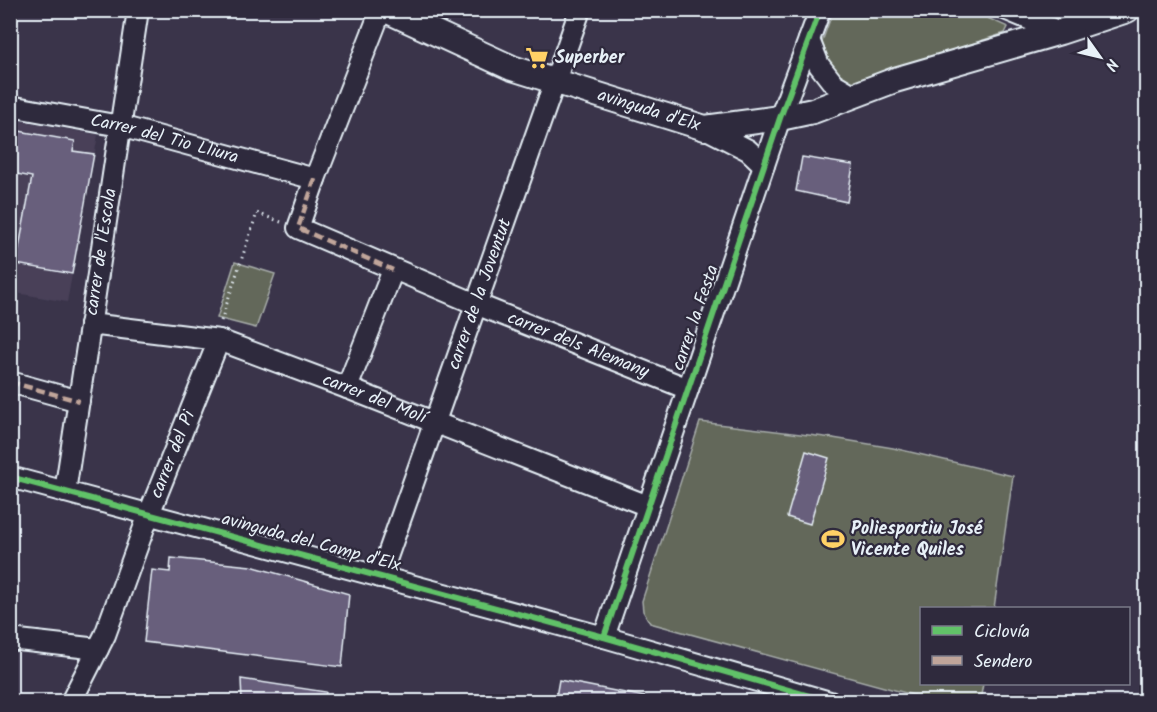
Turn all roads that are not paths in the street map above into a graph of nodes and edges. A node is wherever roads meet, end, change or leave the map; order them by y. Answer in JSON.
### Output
{"nodes":[{"id":1,"x":138,"y":10,"type":"edge"},
{"id":2,"x":381,"y":10,"type":"edge"},
{"id":3,"x":386,"y":10,"type":"edge"},
{"id":4,"x":580,"y":10,"type":"edge"},
{"id":5,"x":820,"y":10,"type":"edge"},
{"id":6,"x":1007,"y":10,"type":"edge"},
{"id":7,"x":1127,"y":10,"type":"edge"},
{"id":8,"x":1060,"y":32,"type":"junction"},
{"id":9,"x":809,"y":40,"type":"junction"},
{"id":10,"x":555,"y":82,"type":"junction"},
{"id":11,"x":855,"y":96,"type":"junction"},
{"id":12,"x":10,"y":106,"type":"edge"},
{"id":13,"x":780,"y":118,"type":"junction"},
{"id":14,"x":120,"y":126,"type":"junction"},
{"id":15,"x":705,"y":128,"type":"junction"},
{"id":16,"x":764,"y":165,"type":"junction"},
{"id":17,"x":315,"y":179,"type":"junction"},
{"id":18,"x":393,"y":270,"type":"junction"},
{"id":19,"x":476,"y":304,"type":"junction"},
{"id":20,"x":90,"y":324,"type":"junction"},
{"id":21,"x":220,"y":332,"type":"junction"},
{"id":22,"x":10,"y":382,"type":"edge"},
{"id":23,"x":347,"y":388,"type":"junction"},
{"id":24,"x":688,"y":388,"type":"junction"},
{"id":25,"x":79,"y":401,"type":"junction"},
{"id":26,"x":434,"y":422,"type":"junction"},
{"id":27,"x":10,"y":477,"type":"edge"},
{"id":28,"x":65,"y":492,"type":"junction"},
{"id":29,"x":648,"y":506,"type":"junction"},
{"id":30,"x":148,"y":514,"type":"junction"},
{"id":31,"x":380,"y":576,"type":"junction"},
{"id":32,"x":604,"y":637,"type":"junction"},
{"id":33,"x":10,"y":639,"type":"edge"},
{"id":34,"x":101,"y":642,"type":"junction"},
{"id":35,"x":71,"y":702,"type":"edge"},
{"id":36,"x":830,"y":702,"type":"edge"}],
"edges":[{"from":1,"to":14,"type":"street","name":"carrer de l'Escola"},
{"from":2,"to":17,"type":"street"},
{"from":3,"to":10,"type":"main road","name":"avinguda d'Elx"},
{"from":4,"to":10,"type":"street","name":"carrer de la Joventut"},
{"from":5,"to":9,"type":"street","name":"carrer la Festa"},
{"from":6,"to":8,"type":"street"},
{"from":7,"to":8,"type":"main road","name":"avinguda d'Elx"},
{"from":8,"to":11,"type":"main road","name":"avinguda d'Elx"},
{"from":9,"to":11,"type":"street"},
{"from":9,"to":13,"type":"street","name":"carrer la Festa"},
{"from":10,"to":15,"type":"main road","name":"avinguda d'Elx"},
{"from":10,"to":19,"type":"street","name":"carrer de la Joventut"},
{"from":11,"to":13,"type":"main road","name":"avinguda d'Elx"},
{"from":12,"to":14,"type":"street","name":"Carrer del Tio Lliura"},
{"from":13,"to":15,"type":"main road","name":"avinguda d'Elx"},
{"from":13,"to":16,"type":"street","name":"carrer la Festa"},
{"from":14,"to":17,"type":"street","name":"Carrer del Tio Lliura"},
{"from":14,"to":20,"type":"street","name":"carrer de l'Escola"},
{"from":15,"to":16,"type":"street"},
{"from":16,"to":24,"type":"street","name":"carrer la Festa"},
{"from":17,"to":18,"type":"street","name":"carrer dels Alemany"},
{"from":18,"to":19,"type":"street","name":"carrer dels Alemany"},
{"from":18,"to":23,"type":"street"},
{"from":19,"to":24,"type":"street","name":"carrer dels Alemany"},
{"from":19,"to":26,"type":"street","name":"carrer de la Joventut"},
{"from":20,"to":21,"type":"street","name":"carrer del Molí"},
{"from":20,"to":25,"type":"street","name":"carrer de l'Escola"},
{"from":21,"to":23,"type":"street","name":"carrer del Molí"},
{"from":21,"to":30,"type":"street","name":"carrer del Pi"},
{"from":22,"to":25,"type":"street"},
{"from":23,"to":26,"type":"street","name":"carrer del Molí"},
{"from":24,"to":29,"type":"street","name":"carrer la Festa"},
{"from":25,"to":28,"type":"street","name":"carrer de l'Escola"},
{"from":26,"to":29,"type":"street","name":"carrer del Molí"},
{"from":26,"to":31,"type":"street","name":"carrer de la Joventut"},
{"from":27,"to":28,"type":"street","name":"avinguda del Camp d'Elx"},
{"from":28,"to":30,"type":"street","name":"avinguda del Camp d'Elx"},
{"from":29,"to":32,"type":"street","name":"carrer la Festa"},
{"from":30,"to":31,"type":"street","name":"avinguda del Camp d'Elx"},
{"from":30,"to":34,"type":"street","name":"carrer del Pi"},
{"from":31,"to":32,"type":"street","name":"avinguda del Camp d'Elx"},
{"from":32,"to":36,"type":"street","name":"avinguda del Camp d'Elx"},
{"from":33,"to":34,"type":"street"},
{"from":34,"to":35,"type":"street","name":"carrer del Pi"}]}
